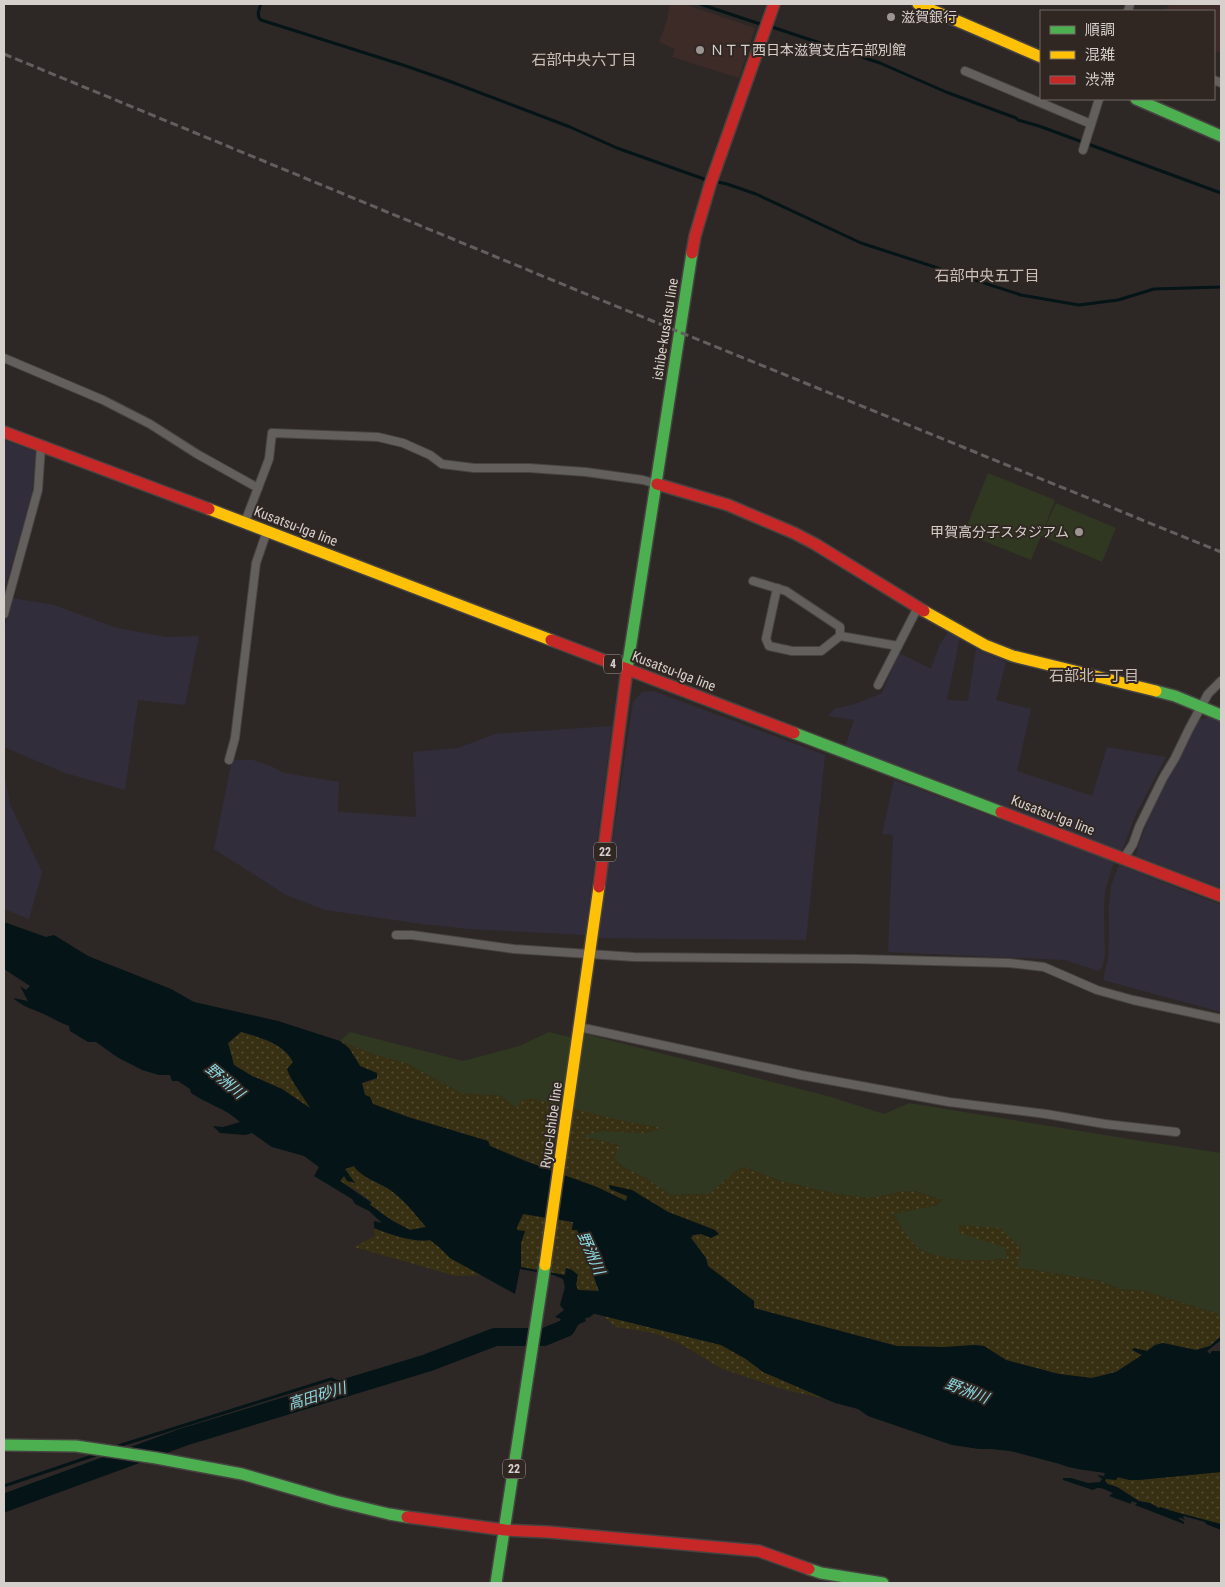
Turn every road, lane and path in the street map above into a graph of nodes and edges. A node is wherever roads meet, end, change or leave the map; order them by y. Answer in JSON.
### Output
{"nodes":[{"id":1,"x":774,"y":4,"type":"edge"},
{"id":2,"x":918,"y":4,"type":"edge"},
{"id":3,"x":1040,"y":57,"type":"edge"},
{"id":4,"x":965,"y":70,"type":"dead end"},
{"id":5,"x":1099,"y":100,"type":"edge"},
{"id":6,"x":1138,"y":100,"type":"edge"},
{"id":7,"x":1092,"y":124,"type":"junction"},
{"id":8,"x":1221,"y":136,"type":"edge"},
{"id":9,"x":1083,"y":150,"type":"dead end"},
{"id":10,"x":4,"y":358,"type":"edge"},
{"id":11,"x":4,"y":432,"type":"edge"},
{"id":12,"x":41,"y":446,"type":"junction"},
{"id":13,"x":657,"y":484,"type":"junction"},
{"id":14,"x":258,"y":488,"type":"junction"},
{"id":15,"x":245,"y":522,"type":"junction"},
{"id":16,"x":267,"y":531,"type":"junction"},
{"id":17,"x":753,"y":581,"type":"dead end"},
{"id":18,"x":776,"y":588,"type":"junction"},
{"id":19,"x":918,"y":606,"type":"junction"},
{"id":20,"x":4,"y":614,"type":"edge"},
{"id":21,"x":840,"y":636,"type":"junction"},
{"id":22,"x":898,"y":646,"type":"junction"},
{"id":23,"x":627,"y":669,"type":"junction"},
{"id":24,"x":1221,"y":680,"type":"edge"},
{"id":25,"x":878,"y":685,"type":"dead end"},
{"id":26,"x":1202,"y":706,"type":"junction"},
{"id":27,"x":1221,"y":715,"type":"edge"},
{"id":28,"x":230,"y":760,"type":"dead end"},
{"id":29,"x":1124,"y":858,"type":"junction"},
{"id":30,"x":1221,"y":896,"type":"edge"},
{"id":31,"x":396,"y":935,"type":"dead end"},
{"id":32,"x":589,"y":955,"type":"junction"},
{"id":33,"x":1221,"y":1018,"type":"edge"},
{"id":34,"x":579,"y":1031,"type":"junction"},
{"id":35,"x":1176,"y":1132,"type":"dead end"},
{"id":36,"x":4,"y":1445,"type":"edge"},
{"id":37,"x":505,"y":1530,"type":"junction"},
{"id":38,"x":496,"y":1583,"type":"edge"},
{"id":39,"x":883,"y":1583,"type":"edge"}],
"edges":[{"from":1,"to":13,"type":"main road","name":"ishibe-kusatsu line"},
{"from":2,"to":3,"type":"main road"},
{"from":4,"to":7,"type":"street"},
{"from":5,"to":7,"type":"street"},
{"from":6,"to":8,"type":"main road"},
{"from":7,"to":9,"type":"street"},
{"from":10,"to":14,"type":"street"},
{"from":11,"to":12,"type":"main road","name":"Kusatsu-Iga line","number":"4"},
{"from":12,"to":15,"type":"main road","name":"Kusatsu-Iga line","number":"4"},
{"from":12,"to":20,"type":"street"},
{"from":13,"to":14,"type":"street"},
{"from":13,"to":19,"type":"main road"},
{"from":13,"to":23,"type":"main road","name":"ishibe-kusatsu line"},
{"from":14,"to":15,"type":"street"},
{"from":15,"to":16,"type":"main road","name":"Kusatsu-Iga line","number":"4"},
{"from":16,"to":23,"type":"main road","name":"Kusatsu-Iga line","number":"4"},
{"from":16,"to":28,"type":"street"},
{"from":17,"to":18,"type":"street"},
{"from":18,"to":21,"type":"street"},
{"from":18,"to":21,"type":"street"},
{"from":19,"to":22,"type":"street"},
{"from":19,"to":26,"type":"main road"},
{"from":21,"to":22,"type":"street"},
{"from":22,"to":25,"type":"street"},
{"from":23,"to":29,"type":"main road","name":"Kusatsu-Iga line","number":"4"},
{"from":23,"to":32,"type":"main road","name":"Ryuo-Ishibe line","number":"22"},
{"from":24,"to":26,"type":"street"},
{"from":26,"to":27,"type":"main road"},
{"from":26,"to":29,"type":"street"},
{"from":29,"to":30,"type":"main road","name":"Kusatsu-Iga line","number":"4"},
{"from":31,"to":32,"type":"street"},
{"from":32,"to":33,"type":"street"},
{"from":32,"to":34,"type":"main road","name":"Ryuo-Ishibe line","number":"22"},
{"from":34,"to":35,"type":"street"},
{"from":34,"to":37,"type":"main road","name":"Ryuo-Ishibe line","number":"22"},
{"from":36,"to":37,"type":"main road"},
{"from":37,"to":38,"type":"main road","name":"Ryuo-Ishibe line","number":"22"},
{"from":37,"to":39,"type":"main road"}]}
